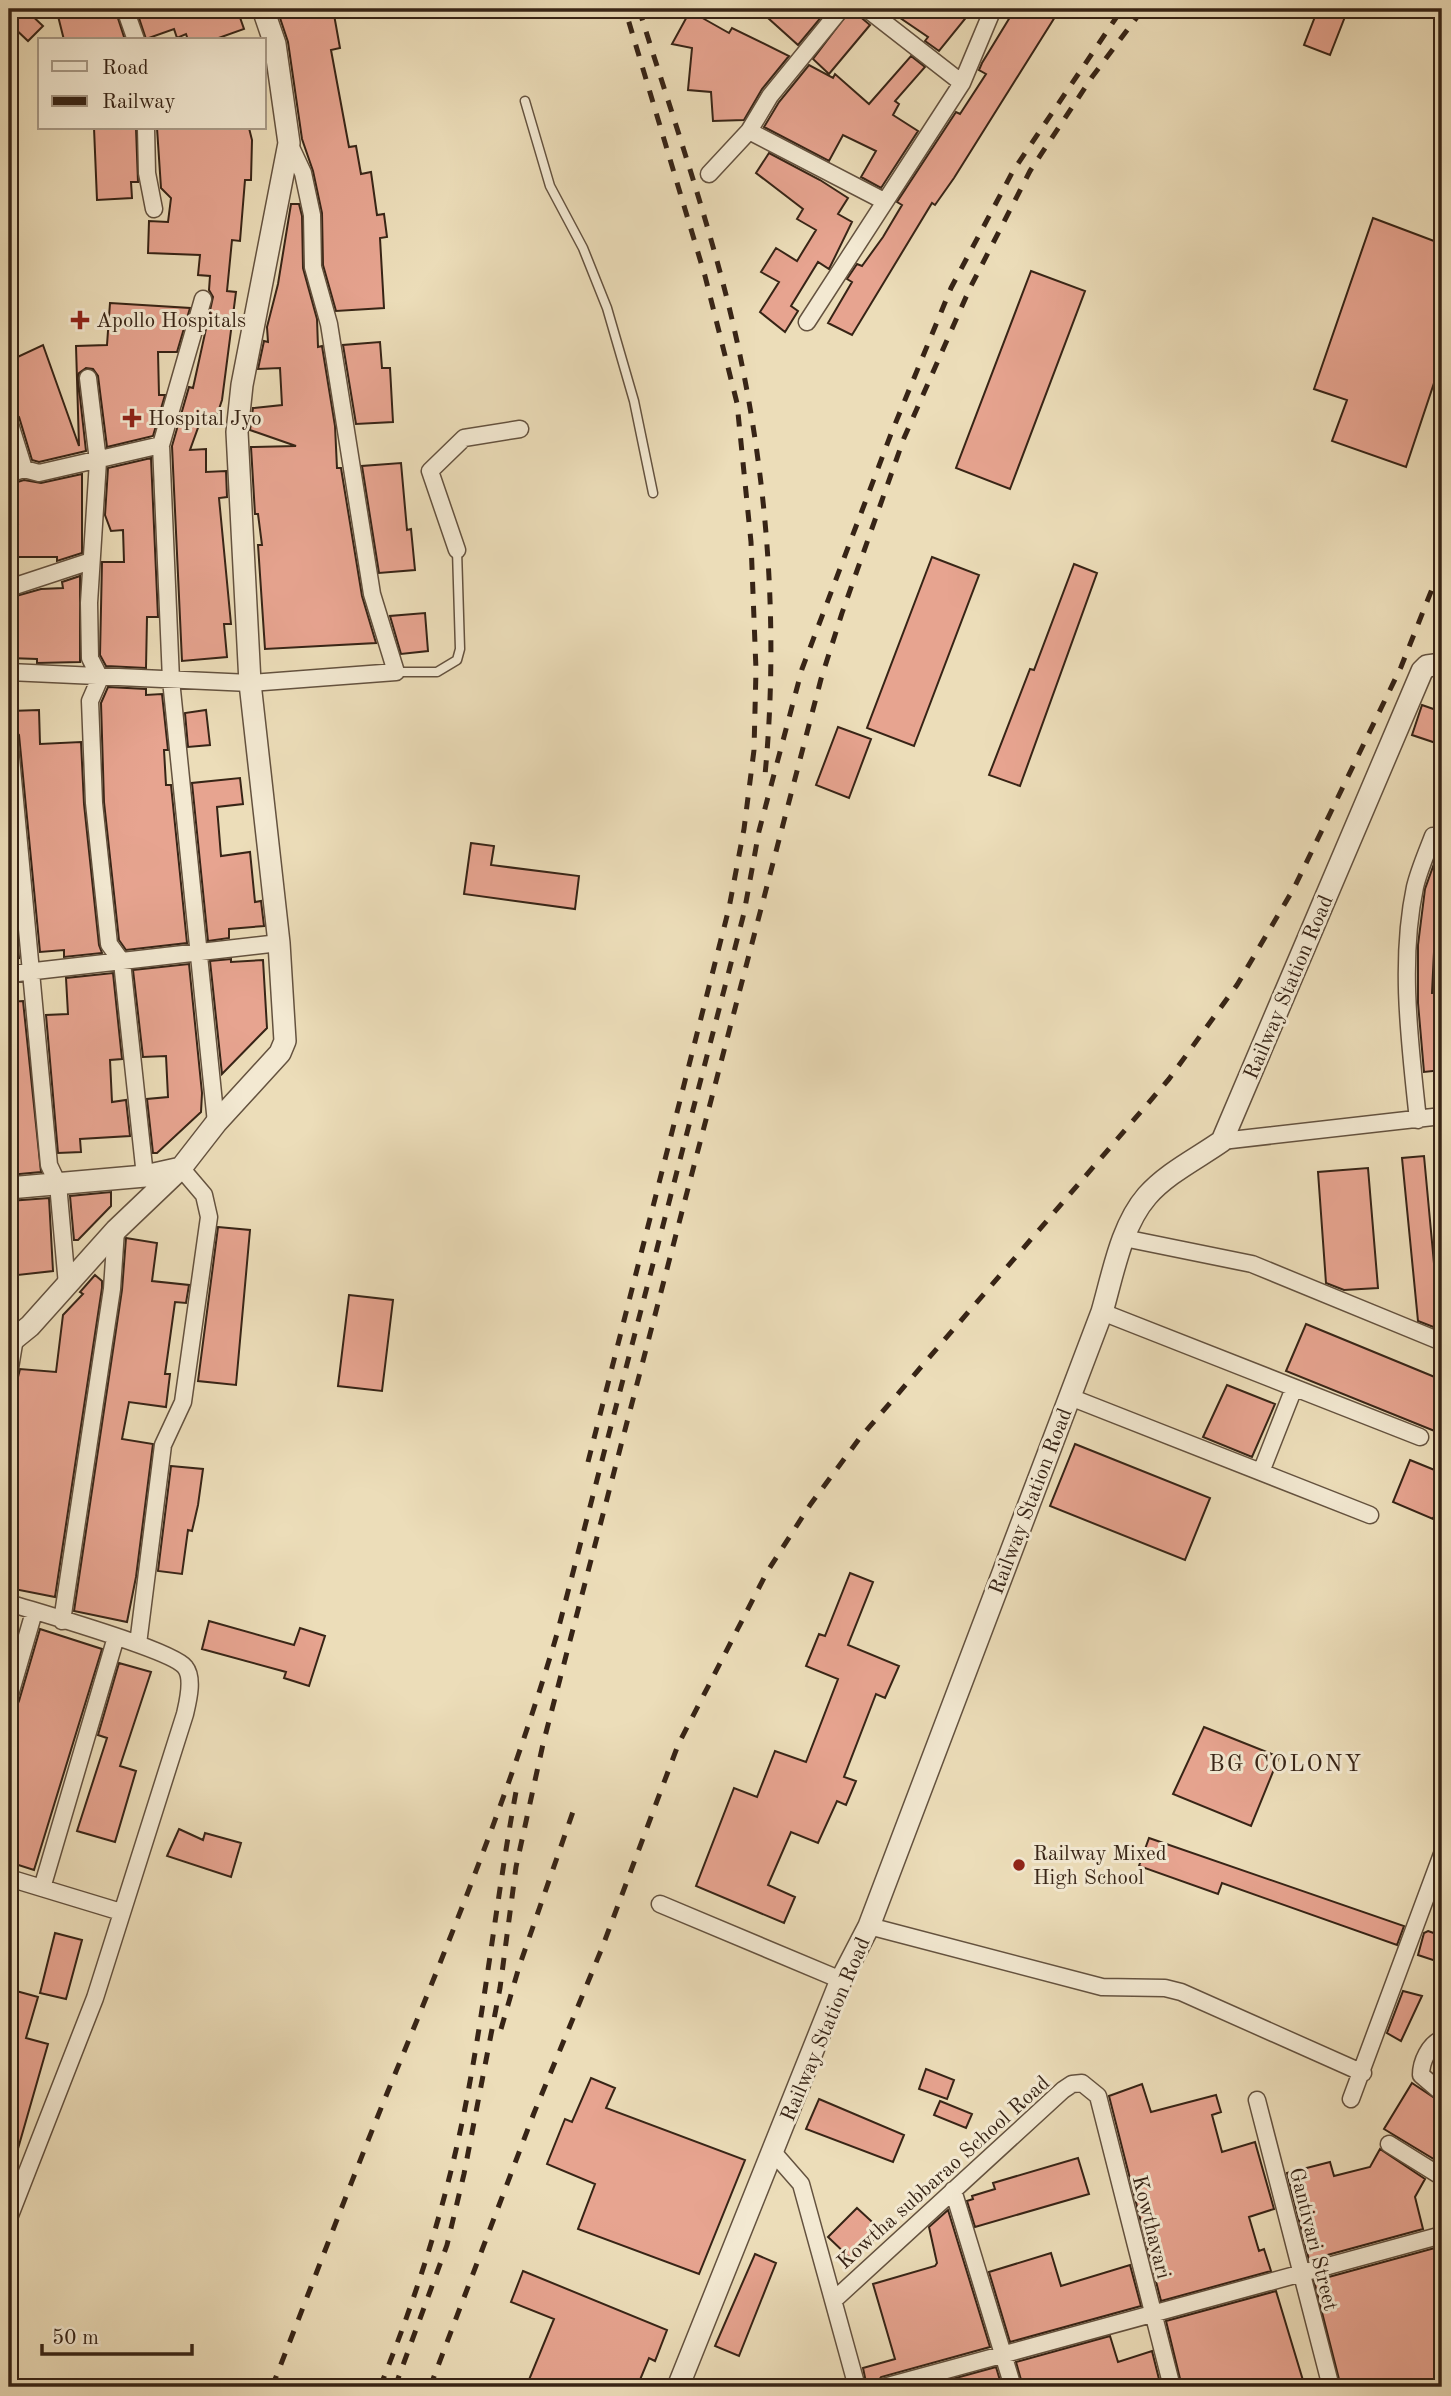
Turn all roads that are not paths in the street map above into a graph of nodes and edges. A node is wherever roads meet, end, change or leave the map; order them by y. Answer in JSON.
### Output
{"nodes":[{"id":1,"x":125,"y":9,"type":"edge"},
{"id":2,"x":263,"y":9,"type":"edge"},
{"id":3,"x":841,"y":9,"type":"edge"},
{"id":4,"x":867,"y":9,"type":"edge"},
{"id":5,"x":991,"y":10,"type":"edge"},
{"id":6,"x":135,"y":38,"type":"edge"},
{"id":7,"x":962,"y":83,"type":"junction"},
{"id":8,"x":525,"y":101,"type":"dead end"},
{"id":9,"x":146,"y":130,"type":"edge"},
{"id":10,"x":749,"y":131,"type":"junction"},
{"id":11,"x":289,"y":143,"type":"junction"},
{"id":12,"x":709,"y":174,"type":"dead end"},
{"id":13,"x":884,"y":201,"type":"junction"},
{"id":14,"x":155,"y":209,"type":"dead end"},
{"id":15,"x":203,"y":299,"type":"dead end"},
{"id":16,"x":807,"y":322,"type":"dead end"},
{"id":17,"x":88,"y":378,"type":"dead end"},
{"id":18,"x":9,"y":421,"type":"edge"},
{"id":19,"x":520,"y":429,"type":"dead end"},
{"id":20,"x":161,"y":445,"type":"junction"},
{"id":21,"x":98,"y":461,"type":"junction"},
{"id":22,"x":17,"y":472,"type":"edge"},
{"id":23,"x":653,"y":493,"type":"dead end"},
{"id":24,"x":457,"y":550,"type":"joint"},
{"id":25,"x":91,"y":561,"type":"junction"},
{"id":26,"x":9,"y":588,"type":"edge"},
{"id":27,"x":1442,"y":664,"type":"edge"},
{"id":28,"x":9,"y":672,"type":"edge"},
{"id":29,"x":396,"y":672,"type":"junction"},
{"id":30,"x":100,"y":678,"type":"junction"},
{"id":31,"x":171,"y":680,"type":"junction"},
{"id":32,"x":250,"y":683,"type":"junction"},
{"id":33,"x":9,"y":736,"type":"edge"},
{"id":34,"x":1442,"y":837,"type":"edge"},
{"id":35,"x":279,"y":943,"type":"junction"},
{"id":36,"x":198,"y":952,"type":"junction"},
{"id":37,"x":122,"y":962,"type":"junction"},
{"id":38,"x":32,"y":971,"type":"junction"},
{"id":39,"x":9,"y":974,"type":"edge"},
{"id":40,"x":1442,"y":1116,"type":"edge"},
{"id":41,"x":1418,"y":1119,"type":"junction"},
{"id":42,"x":216,"y":1123,"type":"junction"},
{"id":43,"x":1222,"y":1141,"type":"junction"},
{"id":44,"x":181,"y":1168,"type":"junction"},
{"id":45,"x":145,"y":1176,"type":"junction"},
{"id":46,"x":58,"y":1184,"type":"junction"},
{"id":47,"x":9,"y":1188,"type":"edge"},
{"id":48,"x":116,"y":1230,"type":"junction"},
{"id":49,"x":1125,"y":1238,"type":"junction"},
{"id":50,"x":67,"y":1285,"type":"junction"},
{"id":51,"x":1102,"y":1312,"type":"junction"},
{"id":52,"x":12,"y":1340,"type":"edge"},
{"id":53,"x":1442,"y":1342,"type":"edge"},
{"id":54,"x":9,"y":1374,"type":"edge"},
{"id":55,"x":1294,"y":1388,"type":"junction"},
{"id":56,"x":1070,"y":1397,"type":"junction"},
{"id":57,"x":1420,"y":1437,"type":"dead end"},
{"id":58,"x":1261,"y":1472,"type":"junction"},
{"id":59,"x":1370,"y":1515,"type":"dead end"},
{"id":60,"x":9,"y":1603,"type":"edge"},
{"id":61,"x":34,"y":1612,"type":"junction"},
{"id":62,"x":62,"y":1620,"type":"junction"},
{"id":63,"x":116,"y":1637,"type":"junction"},
{"id":64,"x":138,"y":1644,"type":"junction"},
{"id":65,"x":9,"y":1698,"type":"edge"},
{"id":66,"x":1442,"y":1854,"type":"edge"},
{"id":67,"x":9,"y":1878,"type":"edge"},
{"id":68,"x":42,"y":1888,"type":"junction"},
{"id":69,"x":660,"y":1904,"type":"dead end"},
{"id":70,"x":121,"y":1912,"type":"junction"},
{"id":71,"x":869,"y":1926,"type":"junction"},
{"id":72,"x":841,"y":1980,"type":"junction"},
{"id":73,"x":1442,"y":2039,"type":"edge"},
{"id":74,"x":1363,"y":2073,"type":"junction"},
{"id":75,"x":1082,"y":2083,"type":"joint"},
{"id":76,"x":1442,"y":2093,"type":"edge"},
{"id":77,"x":1351,"y":2099,"type":"dead end"},
{"id":78,"x":1257,"y":2100,"type":"dead end"},
{"id":79,"x":1390,"y":2144,"type":"dead end"},
{"id":80,"x":773,"y":2152,"type":"junction"},
{"id":81,"x":1442,"y":2177,"type":"edge"},
{"id":82,"x":953,"y":2190,"type":"junction"},
{"id":83,"x":13,"y":2191,"type":"edge"},
{"id":84,"x":9,"y":2218,"type":"edge"},
{"id":85,"x":1442,"y":2235,"type":"edge"},
{"id":86,"x":1300,"y":2272,"type":"junction"},
{"id":87,"x":834,"y":2300,"type":"junction"},
{"id":88,"x":1151,"y":2313,"type":"junction"},
{"id":89,"x":1004,"y":2354,"type":"junction"},
{"id":90,"x":678,"y":2387,"type":"edge"},
{"id":91,"x":857,"y":2387,"type":"edge"},
{"id":92,"x":884,"y":2387,"type":"edge"},
{"id":93,"x":1013,"y":2387,"type":"edge"},
{"id":94,"x":1172,"y":2387,"type":"edge"},
{"id":95,"x":1331,"y":2387,"type":"edge"}],
"edges":[{"from":1,"to":6,"type":"street"},
{"from":2,"to":11,"type":"street"},
{"from":3,"to":10,"type":"street"},
{"from":4,"to":7,"type":"street"},
{"from":5,"to":7,"type":"street"},
{"from":7,"to":13,"type":"street"},
{"from":8,"to":23,"type":"lane"},
{"from":9,"to":14,"type":"street"},
{"from":10,"to":12,"type":"street"},
{"from":10,"to":13,"type":"street"},
{"from":11,"to":29,"type":"street"},
{"from":11,"to":32,"type":"street"},
{"from":13,"to":16,"type":"street"},
{"from":15,"to":20,"type":"street"},
{"from":17,"to":21,"type":"street"},
{"from":18,"to":22,"type":"street"},
{"from":19,"to":24,"type":"street"},
{"from":20,"to":21,"type":"street"},
{"from":20,"to":31,"type":"street"},
{"from":21,"to":22,"type":"street"},
{"from":21,"to":25,"type":"street"},
{"from":24,"to":29,"type":"lane"},
{"from":25,"to":26,"type":"street"},
{"from":25,"to":30,"type":"street"},
{"from":27,"to":43,"type":"street","name":"Railway Station Road"},
{"from":28,"to":30,"type":"street"},
{"from":29,"to":32,"type":"street"},
{"from":30,"to":31,"type":"street"},
{"from":30,"to":37,"type":"street"},
{"from":31,"to":32,"type":"street"},
{"from":31,"to":36,"type":"street"},
{"from":32,"to":35,"type":"street"},
{"from":33,"to":38,"type":"street"},
{"from":34,"to":41,"type":"street"},
{"from":35,"to":36,"type":"street"},
{"from":35,"to":42,"type":"street"},
{"from":36,"to":37,"type":"street"},
{"from":36,"to":42,"type":"street"},
{"from":37,"to":38,"type":"street"},
{"from":37,"to":45,"type":"street"},
{"from":38,"to":39,"type":"street"},
{"from":38,"to":46,"type":"street"},
{"from":40,"to":41,"type":"street"},
{"from":41,"to":43,"type":"street"},
{"from":42,"to":44,"type":"street"},
{"from":43,"to":49,"type":"street","name":"Railway Station Road"},
{"from":44,"to":45,"type":"street"},
{"from":44,"to":48,"type":"street"},
{"from":44,"to":64,"type":"street"},
{"from":45,"to":46,"type":"street"},
{"from":46,"to":47,"type":"street"},
{"from":46,"to":50,"type":"street"},
{"from":48,"to":50,"type":"street"},
{"from":48,"to":62,"type":"street"},
{"from":49,"to":51,"type":"street","name":"Railway Station Road"},
{"from":49,"to":53,"type":"street"},
{"from":50,"to":52,"type":"street"},
{"from":51,"to":55,"type":"street"},
{"from":51,"to":56,"type":"street","name":"Railway Station Road"},
{"from":52,"to":54,"type":"street"},
{"from":55,"to":57,"type":"street"},
{"from":55,"to":58,"type":"street"},
{"from":56,"to":58,"type":"street"},
{"from":56,"to":71,"type":"street","name":"Railway Station Road"},
{"from":58,"to":59,"type":"street"},
{"from":60,"to":61,"type":"street"},
{"from":61,"to":62,"type":"street"},
{"from":61,"to":65,"type":"street"},
{"from":62,"to":63,"type":"street"},
{"from":63,"to":64,"type":"street"},
{"from":63,"to":68,"type":"street"},
{"from":64,"to":70,"type":"street"},
{"from":66,"to":74,"type":"street"},
{"from":67,"to":68,"type":"street"},
{"from":68,"to":70,"type":"street"},
{"from":69,"to":72,"type":"street"},
{"from":70,"to":83,"type":"street"},
{"from":71,"to":72,"type":"street","name":"Railway Station Road"},
{"from":71,"to":74,"type":"street"},
{"from":72,"to":80,"type":"street","name":"Railway Station Road"},
{"from":73,"to":76,"type":"street"},
{"from":74,"to":77,"type":"street"},
{"from":75,"to":82,"type":"street","name":"Kowtha subbarao School Road"},
{"from":75,"to":88,"type":"street","name":"Kowthavari"},
{"from":78,"to":86,"type":"street","name":"Gantivari Street"},
{"from":79,"to":81,"type":"street"},
{"from":80,"to":87,"type":"street","name":"Kowtha subbarao School Road"},
{"from":80,"to":90,"type":"street","name":"Railway Station Road"},
{"from":82,"to":87,"type":"street","name":"Kowtha subbarao School Road"},
{"from":82,"to":89,"type":"street"},
{"from":83,"to":84,"type":"street"},
{"from":85,"to":86,"type":"street"},
{"from":86,"to":88,"type":"street"},
{"from":86,"to":95,"type":"street","name":"Gantivari Street"},
{"from":87,"to":91,"type":"street","name":"Kowtha subbarao School Road"},
{"from":88,"to":89,"type":"street"},
{"from":88,"to":94,"type":"street","name":"Kowthavari"},
{"from":89,"to":92,"type":"street"},
{"from":89,"to":93,"type":"street"}]}
